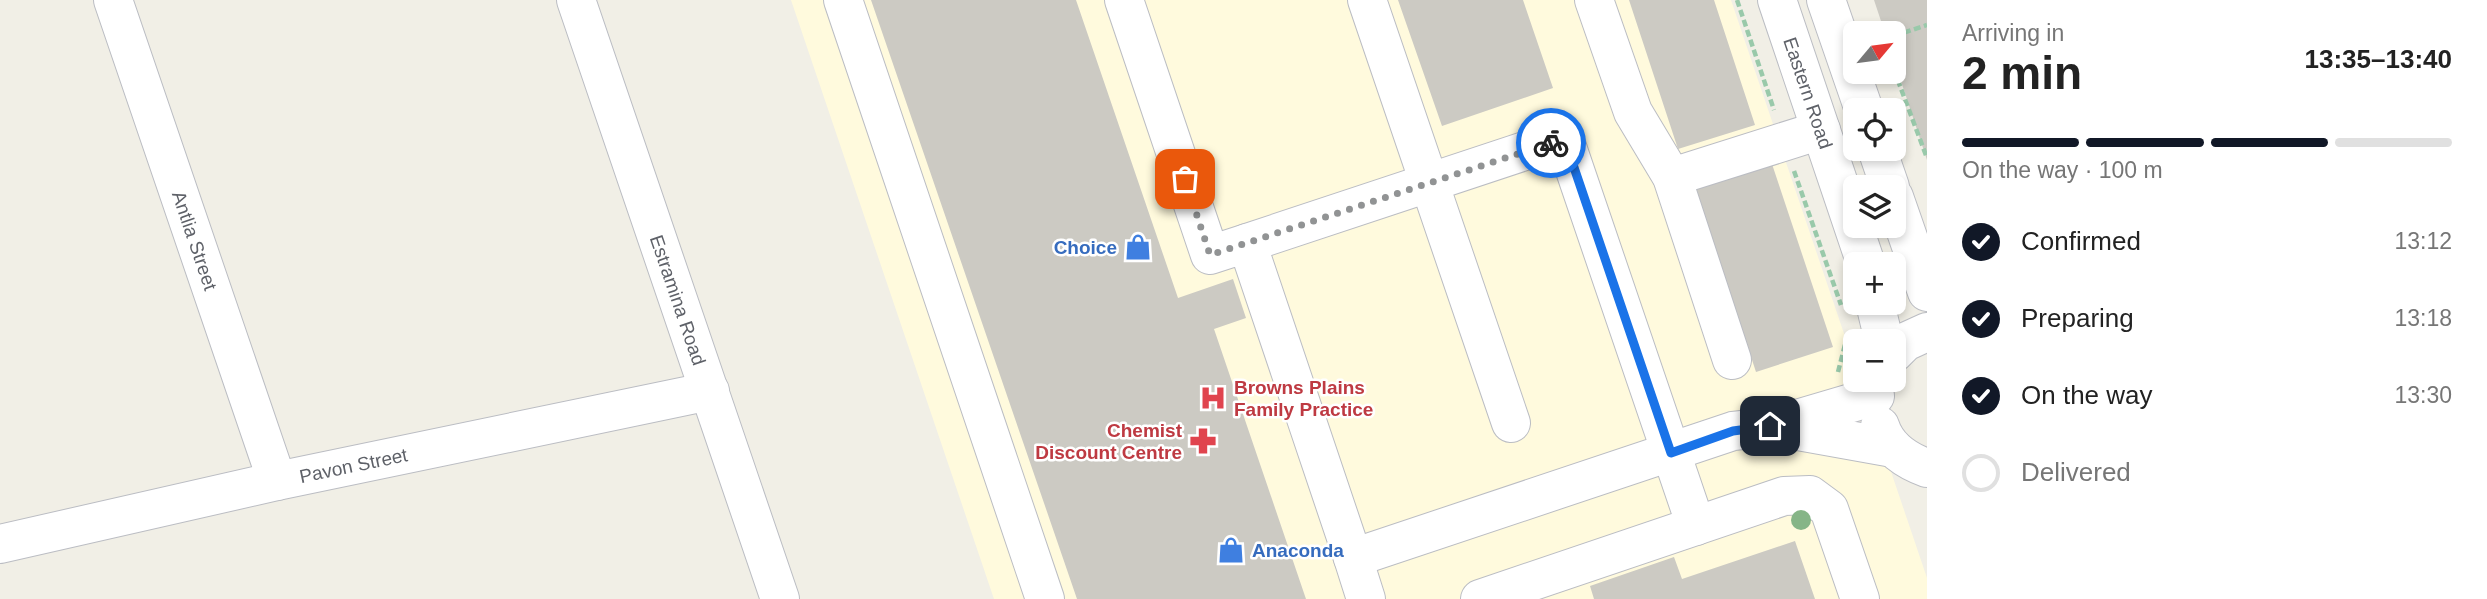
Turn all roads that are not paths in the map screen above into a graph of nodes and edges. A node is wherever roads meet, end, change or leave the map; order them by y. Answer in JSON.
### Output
{"nodes":[{"id":1,"x":113,"y":0,"type":"edge"},
{"id":2,"x":576,"y":0,"type":"edge"},
{"id":3,"x":843,"y":0,"type":"edge"},
{"id":4,"x":1124,"y":0,"type":"edge"},
{"id":5,"x":1367,"y":0,"type":"edge"},
{"id":6,"x":1594,"y":0,"type":"edge"},
{"id":7,"x":1777,"y":0,"type":"edge"},
{"id":8,"x":1826,"y":0,"type":"edge"},
{"id":9,"x":1860,"y":98,"type":"edge"},
{"id":10,"x":1821,"y":130,"type":"junction"},
{"id":11,"x":1672,"y":177,"type":"junction"},
{"id":12,"x":1430,"y":184,"type":"junction"},
{"id":13,"x":1906,"y":232,"type":"edge"},
{"id":14,"x":1247,"y":243,"type":"junction"},
{"id":15,"x":1862,"y":252,"type":"edge"},
{"id":16,"x":1927,"y":292,"type":"edge"},
{"id":17,"x":1856,"y":316,"type":"edge"},
{"id":18,"x":1871,"y":329,"type":"edge"},
{"id":19,"x":1927,"y":332,"type":"edge"},
{"id":20,"x":1906,"y":342,"type":"edge"},
{"id":21,"x":1732,"y":360,"type":"dead end"},
{"id":22,"x":710,"y":391,"type":"junction"},
{"id":23,"x":1868,"y":392,"type":"edge"},
{"id":24,"x":1877,"y":392,"type":"edge"},
{"id":25,"x":1511,"y":423,"type":"dead end"},
{"id":26,"x":1770,"y":426,"type":"junction"},
{"id":27,"x":1893,"y":447,"type":"junction"},
{"id":28,"x":1671,"y":453,"type":"junction"},
{"id":29,"x":1927,"y":468,"type":"edge"},
{"id":30,"x":277,"y":481,"type":"junction"},
{"id":31,"x":1696,"y":526,"type":"junction"},
{"id":32,"x":0,"y":544,"type":"edge"},
{"id":33,"x":1353,"y":558,"type":"junction"},
{"id":34,"x":780,"y":599,"type":"edge"},
{"id":35,"x":1045,"y":599,"type":"edge"},
{"id":36,"x":1366,"y":599,"type":"edge"},
{"id":37,"x":1480,"y":599,"type":"edge"},
{"id":38,"x":1860,"y":599,"type":"edge"}],
"edges":[{"from":1,"to":30,"type":"street","name":"Antlia Street"},
{"from":2,"to":22,"type":"street","name":"Estramina Road"},
{"from":3,"to":35,"type":"street"},
{"from":4,"to":14,"type":"street"},
{"from":5,"to":12,"type":"street"},
{"from":6,"to":11,"type":"street"},
{"from":7,"to":10,"type":"street","name":"Eastern Road"},
{"from":8,"to":9,"type":"street"},
{"from":10,"to":11,"type":"street"},
{"from":10,"to":15,"type":"street","name":"Eastern Road"},
{"from":11,"to":21,"type":"street"},
{"from":12,"to":14,"type":"street"},
{"from":12,"to":25,"type":"street"},
{"from":12,"to":28,"type":"street"},
{"from":13,"to":16,"type":"street"},
{"from":14,"to":33,"type":"street"},
{"from":17,"to":18,"type":"street"},
{"from":19,"to":20,"type":"street"},
{"from":22,"to":30,"type":"street","name":"Pavon Street"},
{"from":22,"to":34,"type":"street","name":"Estramina Road"},
{"from":23,"to":26,"type":"street"},
{"from":24,"to":27,"type":"street"},
{"from":26,"to":27,"type":"street"},
{"from":26,"to":28,"type":"street"},
{"from":27,"to":29,"type":"street"},
{"from":28,"to":31,"type":"street"},
{"from":28,"to":33,"type":"street"},
{"from":30,"to":32,"type":"street","name":"Pavon Street"},
{"from":31,"to":37,"type":"street"},
{"from":31,"to":38,"type":"street"},
{"from":33,"to":36,"type":"street"}]}
